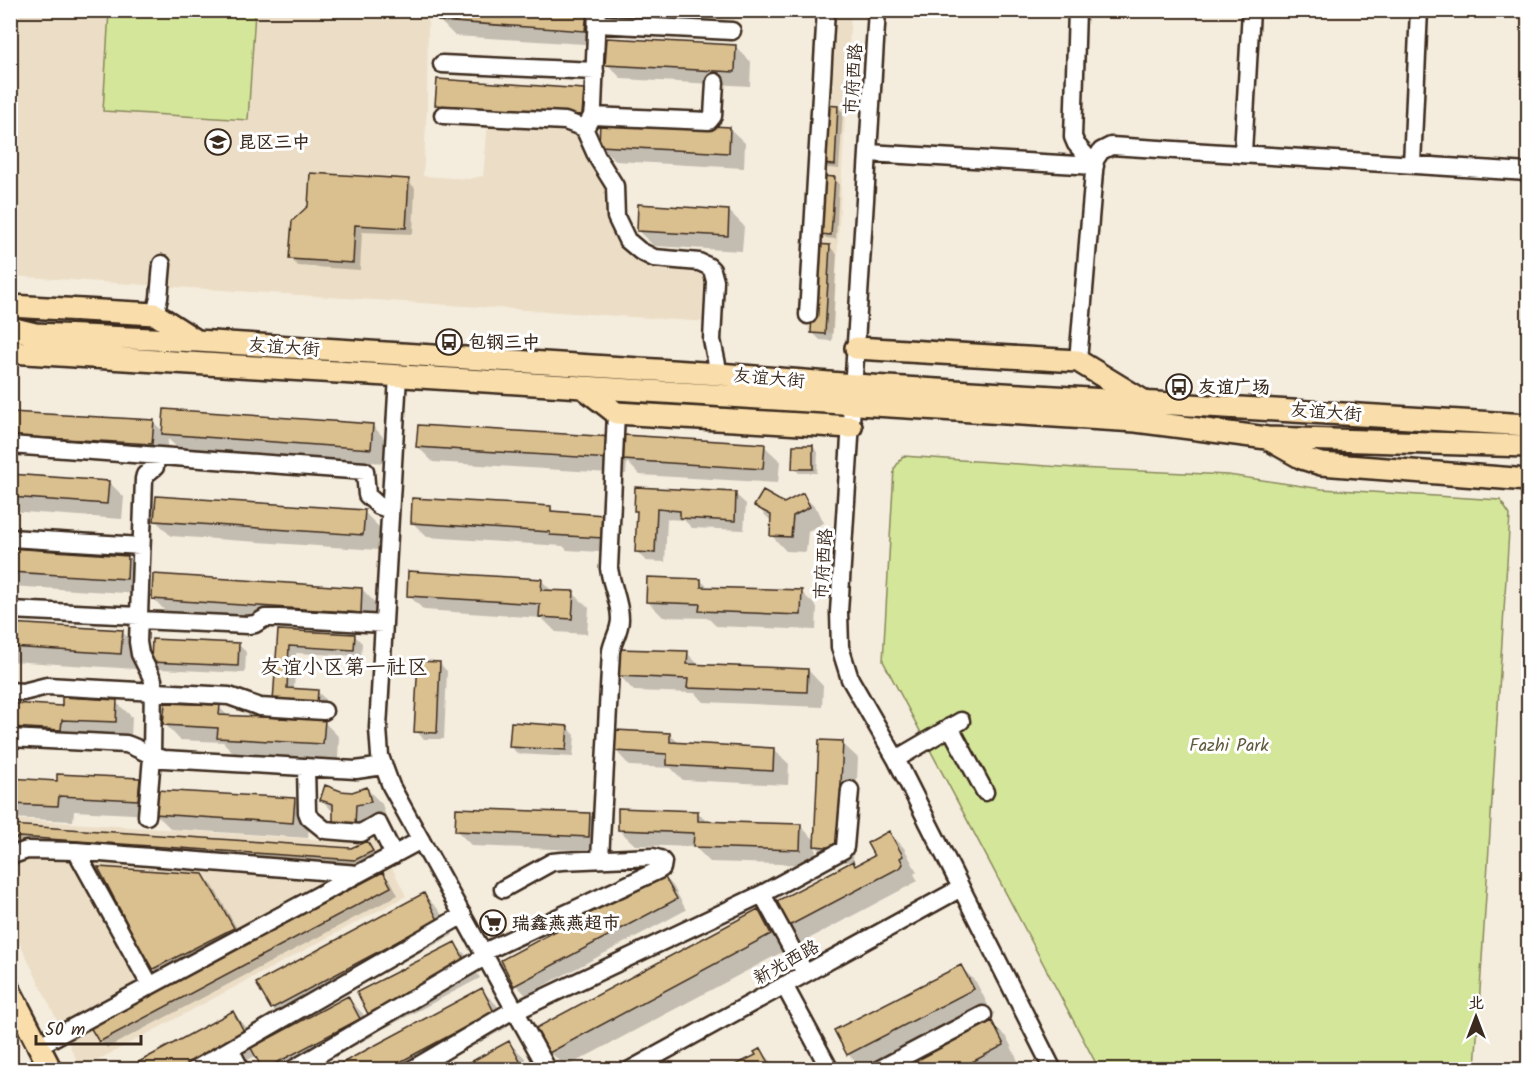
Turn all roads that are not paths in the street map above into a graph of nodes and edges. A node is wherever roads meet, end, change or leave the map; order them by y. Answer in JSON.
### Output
{"nodes":[{"id":1,"x":826,"y":10,"type":"edge"},
{"id":2,"x":877,"y":10,"type":"edge"},
{"id":3,"x":1077,"y":10,"type":"edge"},
{"id":4,"x":1251,"y":10,"type":"edge"},
{"id":5,"x":1419,"y":10,"type":"edge"},
{"id":6,"x":597,"y":18,"type":"edge"},
{"id":7,"x":732,"y":31,"type":"dead end"},
{"id":8,"x":442,"y":64,"type":"dead end"},
{"id":9,"x":595,"y":71,"type":"junction"},
{"id":10,"x":715,"y":82,"type":"dead end"},
{"id":11,"x":443,"y":115,"type":"dead end"},
{"id":12,"x":588,"y":122,"type":"junction"},
{"id":13,"x":868,"y":153,"type":"junction"},
{"id":14,"x":1243,"y":153,"type":"junction"},
{"id":15,"x":1412,"y":164,"type":"junction"},
{"id":16,"x":1095,"y":166,"type":"junction"},
{"id":17,"x":1528,"y":172,"type":"edge"},
{"id":18,"x":162,"y":264,"type":"dead end"},
{"id":19,"x":10,"y":306,"type":"edge"},
{"id":20,"x":154,"y":314,"type":"junction"},
{"id":21,"x":808,"y":315,"type":"dead end"},
{"id":22,"x":10,"y":328,"type":"edge"},
{"id":23,"x":197,"y":341,"type":"junction"},
{"id":24,"x":34,"y":343,"type":"junction"},
{"id":25,"x":856,"y":348,"type":"junction"},
{"id":26,"x":10,"y":352,"type":"edge"},
{"id":27,"x":1078,"y":361,"type":"junction"},
{"id":28,"x":719,"y":374,"type":"junction"},
{"id":29,"x":398,"y":376,"type":"junction"},
{"id":30,"x":584,"y":388,"type":"junction"},
{"id":31,"x":853,"y":395,"type":"junction"},
{"id":32,"x":1145,"y":402,"type":"junction"},
{"id":33,"x":616,"y":413,"type":"junction"},
{"id":34,"x":1528,"y":425,"type":"edge"},
{"id":35,"x":851,"y":427,"type":"junction"},
{"id":36,"x":1267,"y":438,"type":"junction"},
{"id":37,"x":10,"y":445,"type":"edge"},
{"id":38,"x":1528,"y":446,"type":"edge"},
{"id":39,"x":156,"y":456,"type":"junction"},
{"id":40,"x":1528,"y":480,"type":"edge"},
{"id":41,"x":390,"y":510,"type":"junction"},
{"id":42,"x":10,"y":538,"type":"edge"},
{"id":43,"x":141,"y":546,"type":"junction"},
{"id":44,"x":10,"y":610,"type":"edge"},
{"id":45,"x":139,"y":618,"type":"junction"},
{"id":46,"x":384,"y":624,"type":"junction"},
{"id":47,"x":10,"y":691,"type":"edge"},
{"id":48,"x":153,"y":692,"type":"junction"},
{"id":49,"x":324,"y":711,"type":"dead end"},
{"id":50,"x":10,"y":738,"type":"edge"},
{"id":51,"x":152,"y":757,"type":"junction"},
{"id":52,"x":896,"y":759,"type":"junction"},
{"id":53,"x":383,"y":766,"type":"junction"},
{"id":54,"x":306,"y":767,"type":"junction"},
{"id":55,"x":850,"y":790,"type":"dead end"},
{"id":56,"x":986,"y":792,"type":"dead end"},
{"id":57,"x":147,"y":816,"type":"dead end"},
{"id":58,"x":421,"y":840,"type":"junction"},
{"id":59,"x":76,"y":851,"type":"junction"},
{"id":60,"x":394,"y":855,"type":"junction"},
{"id":61,"x":10,"y":856,"type":"edge"},
{"id":62,"x":600,"y":859,"type":"junction"},
{"id":63,"x":358,"y":874,"type":"junction"},
{"id":64,"x":961,"y":888,"type":"junction"},
{"id":65,"x":503,"y":889,"type":"dead end"},
{"id":66,"x":762,"y":894,"type":"junction"},
{"id":67,"x":463,"y":915,"type":"junction"},
{"id":68,"x":485,"y":954,"type":"junction"},
{"id":69,"x":805,"y":974,"type":"junction"},
{"id":70,"x":150,"y":985,"type":"junction"},
{"id":71,"x":784,"y":985,"type":"junction"},
{"id":72,"x":10,"y":991,"type":"edge"},
{"id":73,"x":516,"y":1010,"type":"junction"},
{"id":74,"x":983,"y":1015,"type":"dead end"},
{"id":75,"x":38,"y":1046,"type":"junction"},
{"id":76,"x":230,"y":1049,"type":"junction"},
{"id":77,"x":51,"y":1070,"type":"edge"},
{"id":78,"x":194,"y":1070,"type":"edge"},
{"id":79,"x":241,"y":1070,"type":"edge"},
{"id":80,"x":292,"y":1070,"type":"edge"},
{"id":81,"x":411,"y":1070,"type":"edge"},
{"id":82,"x":548,"y":1070,"type":"edge"},
{"id":83,"x":630,"y":1070,"type":"edge"},
{"id":84,"x":830,"y":1070,"type":"edge"},
{"id":85,"x":878,"y":1070,"type":"edge"},
{"id":86,"x":1053,"y":1070,"type":"edge"}],
"edges":[{"from":1,"to":21,"type":"street"},
{"from":2,"to":13,"type":"street","name":"市府西路"},
{"from":3,"to":16,"type":"street"},
{"from":4,"to":14,"type":"street"},
{"from":5,"to":15,"type":"street"},
{"from":6,"to":7,"type":"street"},
{"from":6,"to":9,"type":"street"},
{"from":8,"to":9,"type":"street"},
{"from":9,"to":12,"type":"street"},
{"from":10,"to":12,"type":"street"},
{"from":11,"to":12,"type":"street"},
{"from":12,"to":28,"type":"street"},
{"from":13,"to":16,"type":"street"},
{"from":13,"to":25,"type":"street","name":"市府西路"},
{"from":14,"to":15,"type":"street"},
{"from":14,"to":16,"type":"street"},
{"from":15,"to":17,"type":"street"},
{"from":16,"to":27,"type":"street"},
{"from":18,"to":20,"type":"street"},
{"from":19,"to":20,"type":"main road"},
{"from":20,"to":23,"type":"main road"},
{"from":22,"to":24,"type":"main road","name":"友谊大街"},
{"from":23,"to":24,"type":"main road","name":"友谊大街"},
{"from":23,"to":28,"type":"main road","name":"友谊大街"},
{"from":24,"to":26,"type":"main road","name":"友谊大街"},
{"from":24,"to":29,"type":"main road","name":"友谊大街"},
{"from":25,"to":27,"type":"main road"},
{"from":25,"to":31,"type":"street","name":"市府西路"},
{"from":27,"to":32,"type":"main road"},
{"from":28,"to":31,"type":"main road","name":"友谊大街"},
{"from":29,"to":30,"type":"main road","name":"友谊大街"},
{"from":29,"to":41,"type":"street"},
{"from":30,"to":31,"type":"main road","name":"友谊大街"},
{"from":30,"to":33,"type":"main road"},
{"from":31,"to":32,"type":"main road","name":"友谊大街"},
{"from":31,"to":35,"type":"street","name":"市府西路"},
{"from":31,"to":36,"type":"main road","name":"友谊大街"},
{"from":32,"to":34,"type":"main road","name":"友谊大街"},
{"from":33,"to":35,"type":"main road"},
{"from":33,"to":62,"type":"street"},
{"from":35,"to":52,"type":"street","name":"市府西路"},
{"from":36,"to":38,"type":"main road","name":"友谊大街"},
{"from":36,"to":40,"type":"main road"},
{"from":37,"to":39,"type":"street"},
{"from":39,"to":41,"type":"street"},
{"from":39,"to":43,"type":"street"},
{"from":41,"to":46,"type":"street"},
{"from":42,"to":43,"type":"street"},
{"from":43,"to":45,"type":"street"},
{"from":44,"to":45,"type":"street"},
{"from":45,"to":46,"type":"street"},
{"from":45,"to":48,"type":"street"},
{"from":46,"to":53,"type":"street"},
{"from":47,"to":48,"type":"street"},
{"from":48,"to":49,"type":"street"},
{"from":48,"to":51,"type":"street"},
{"from":50,"to":51,"type":"street"},
{"from":51,"to":54,"type":"street"},
{"from":51,"to":57,"type":"street"},
{"from":52,"to":56,"type":"street"},
{"from":52,"to":64,"type":"street","name":"市府西路"},
{"from":53,"to":54,"type":"street"},
{"from":53,"to":58,"type":"street"},
{"from":54,"to":60,"type":"street"},
{"from":55,"to":66,"type":"street"},
{"from":58,"to":60,"type":"street"},
{"from":58,"to":67,"type":"street"},
{"from":59,"to":61,"type":"street"},
{"from":59,"to":63,"type":"street"},
{"from":59,"to":70,"type":"street"},
{"from":60,"to":63,"type":"street"},
{"from":62,"to":65,"type":"street"},
{"from":62,"to":68,"type":"street"},
{"from":63,"to":70,"type":"street"},
{"from":64,"to":69,"type":"street","name":"新光西路"},
{"from":64,"to":86,"type":"street","name":"市府西路"},
{"from":66,"to":69,"type":"street"},
{"from":66,"to":73,"type":"street"},
{"from":67,"to":68,"type":"street"},
{"from":67,"to":76,"type":"street"},
{"from":68,"to":73,"type":"street"},
{"from":68,"to":80,"type":"street"},
{"from":69,"to":71,"type":"street","name":"新光西路"},
{"from":70,"to":75,"type":"street"},
{"from":71,"to":83,"type":"street","name":"新光西路"},
{"from":71,"to":84,"type":"street"},
{"from":72,"to":75,"type":"main road"},
{"from":73,"to":81,"type":"street"},
{"from":73,"to":82,"type":"street"},
{"from":74,"to":85,"type":"street"},
{"from":75,"to":77,"type":"main road"},
{"from":76,"to":78,"type":"street"},
{"from":76,"to":79,"type":"street"}]}
